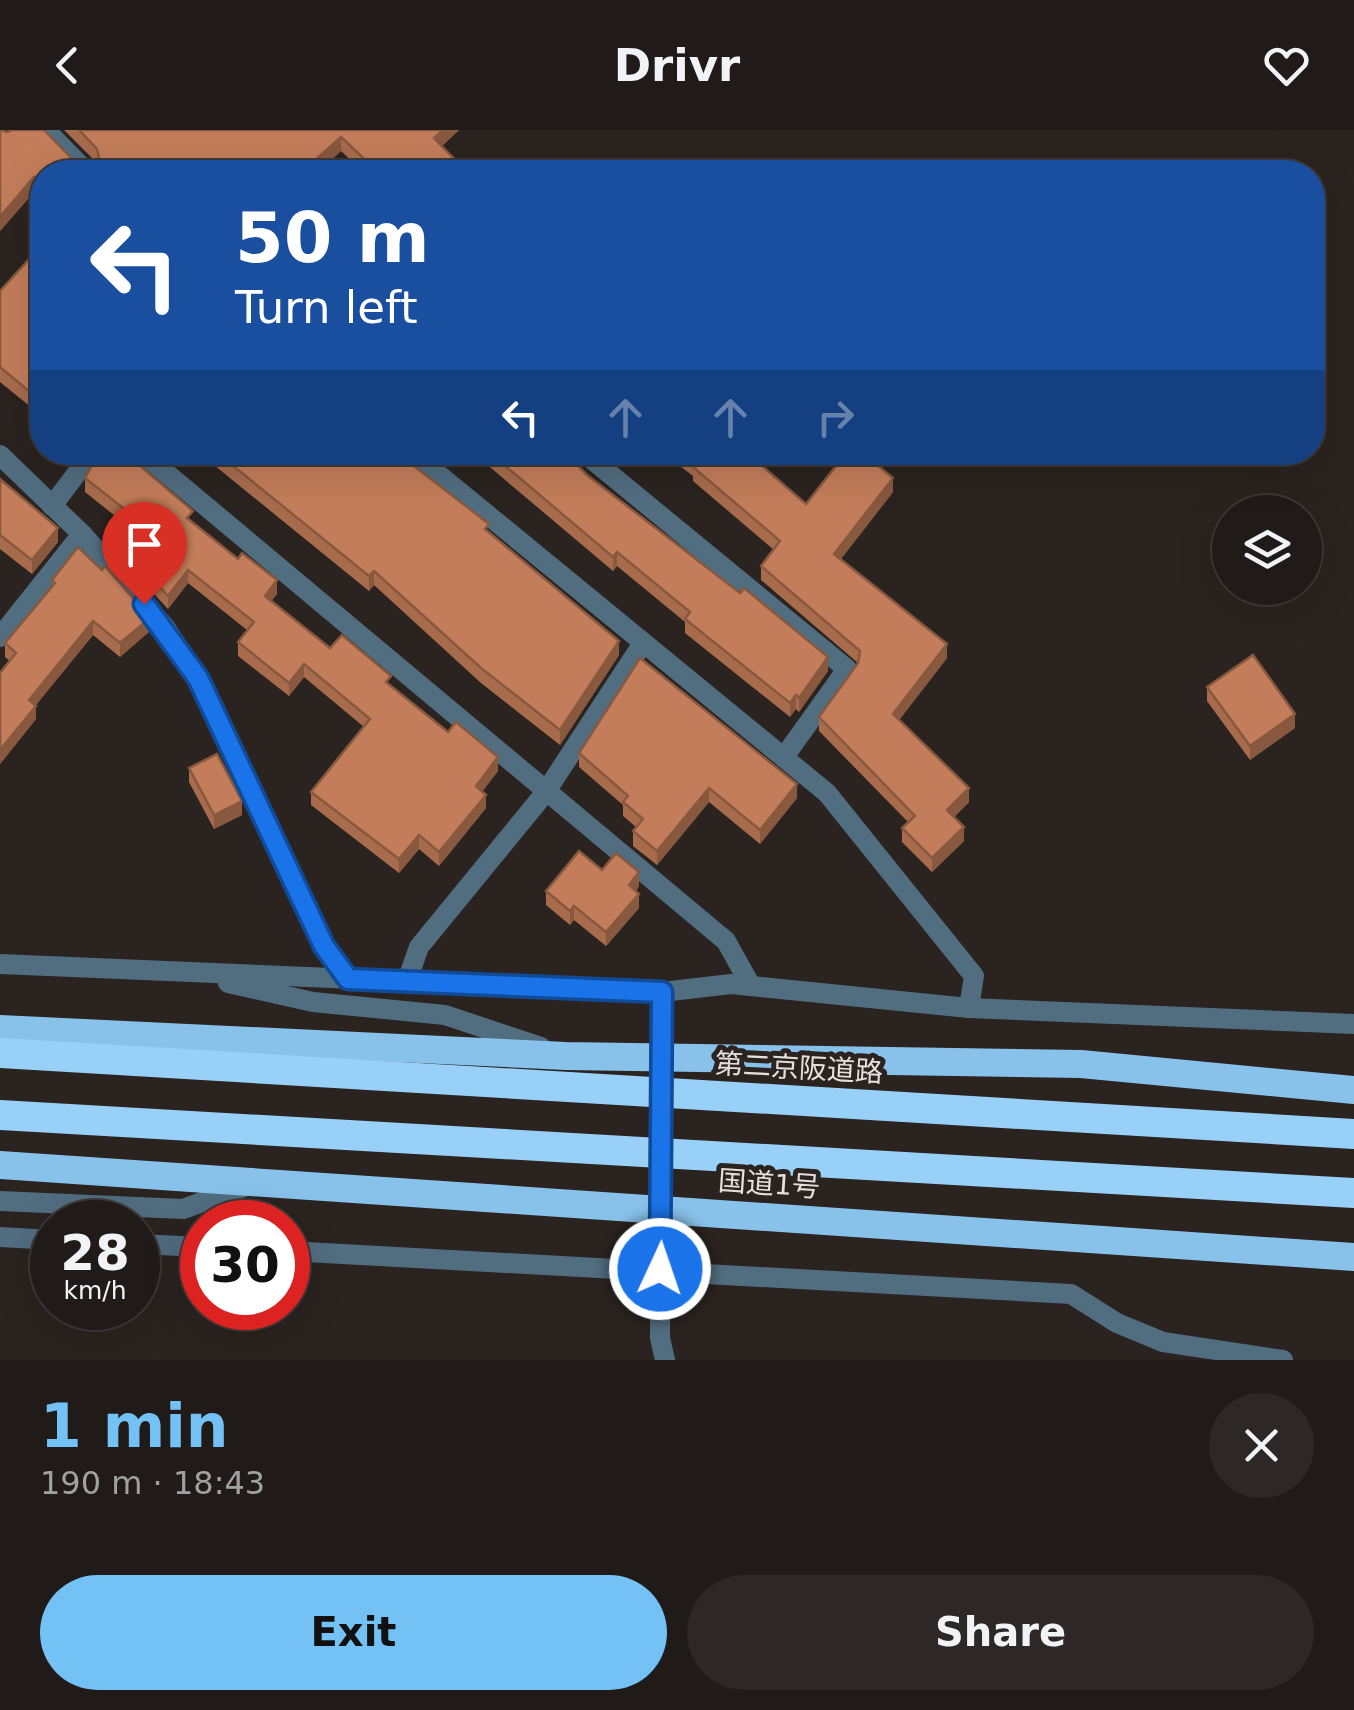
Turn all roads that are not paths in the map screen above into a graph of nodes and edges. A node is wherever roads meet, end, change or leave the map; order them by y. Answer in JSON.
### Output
{"nodes":[{"id":1,"x":47,"y":130,"type":"edge"},
{"id":2,"x":76,"y":160,"type":"edge"},
{"id":3,"x":0,"y":455,"type":"edge"},
{"id":4,"x":83,"y":465,"type":"edge"},
{"id":5,"x":157,"y":465,"type":"edge"},
{"id":6,"x":429,"y":465,"type":"edge"},
{"id":7,"x":598,"y":465,"type":"edge"},
{"id":8,"x":52,"y":506,"type":"junction"},
{"id":9,"x":82,"y":534,"type":"junction"},
{"id":10,"x":1,"y":635,"type":"edge"},
{"id":11,"x":643,"y":642,"type":"junction"},
{"id":12,"x":784,"y":757,"type":"junction"},
{"id":13,"x":545,"y":793,"type":"junction"},
{"id":14,"x":0,"y":964,"type":"edge"},
{"id":15,"x":177,"y":972,"type":"junction"},
{"id":16,"x":348,"y":979,"type":"junction"},
{"id":17,"x":407,"y":981,"type":"junction"},
{"id":18,"x":751,"y":986,"type":"junction"},
{"id":19,"x":662,"y":992,"type":"junction"},
{"id":20,"x":969,"y":1008,"type":"junction"},
{"id":21,"x":1354,"y":1024,"type":"edge"},
{"id":22,"x":0,"y":1029,"type":"edge"},
{"id":23,"x":0,"y":1053,"type":"edge"},
{"id":24,"x":566,"y":1056,"type":"junction"},
{"id":25,"x":664,"y":1057,"type":"junction"},
{"id":26,"x":1354,"y":1090,"type":"edge"},
{"id":27,"x":0,"y":1116,"type":"edge"},
{"id":28,"x":1354,"y":1134,"type":"edge"},
{"id":29,"x":0,"y":1165,"type":"edge"},
{"id":30,"x":260,"y":1180,"type":"junction"},
{"id":31,"x":1354,"y":1192,"type":"edge"},
{"id":32,"x":0,"y":1201,"type":"edge"},
{"id":33,"x":663,"y":1209,"type":"junction"},
{"id":34,"x":0,"y":1237,"type":"edge"},
{"id":35,"x":30,"y":1239,"type":"edge"},
{"id":36,"x":310,"y":1252,"type":"edge"},
{"id":37,"x":1354,"y":1257,"type":"edge"},
{"id":38,"x":660,"y":1269,"type":"junction"},
{"id":39,"x":665,"y":1360,"type":"edge"},
{"id":40,"x":1284,"y":1360,"type":"edge"}],
"edges":[{"from":1,"to":2,"type":"lane"},
{"from":3,"to":8,"type":"street"},
{"from":4,"to":8,"type":"street"},
{"from":5,"to":13,"type":"street"},
{"from":6,"to":11,"type":"street"},
{"from":7,"to":12,"type":"street"},
{"from":8,"to":9,"type":"street"},
{"from":9,"to":10,"type":"street"},
{"from":9,"to":16,"type":"street"},
{"from":11,"to":12,"type":"street"},
{"from":11,"to":13,"type":"street"},
{"from":12,"to":20,"type":"street"},
{"from":13,"to":17,"type":"street"},
{"from":13,"to":18,"type":"street"},
{"from":14,"to":15,"type":"street"},
{"from":15,"to":16,"type":"street"},
{"from":15,"to":24,"type":"street"},
{"from":16,"to":17,"type":"street"},
{"from":17,"to":19,"type":"street"},
{"from":18,"to":19,"type":"street"},
{"from":18,"to":20,"type":"street"},
{"from":19,"to":25,"type":"street"},
{"from":20,"to":21,"type":"street"},
{"from":22,"to":24,"type":"highway"},
{"from":23,"to":28,"type":"highway","name":"第二京阪道路","bridge":true},
{"from":24,"to":25,"type":"highway"},
{"from":25,"to":26,"type":"highway"},
{"from":25,"to":33,"type":"street"},
{"from":27,"to":31,"type":"highway","bridge":true},
{"from":29,"to":30,"type":"highway","name":"国道1号"},
{"from":30,"to":32,"type":"street"},
{"from":30,"to":33,"type":"highway","name":"国道1号"},
{"from":33,"to":37,"type":"highway","name":"国道1号"},
{"from":33,"to":38,"type":"street"},
{"from":34,"to":35,"type":"street"},
{"from":36,"to":38,"type":"street"},
{"from":38,"to":39,"type":"street"},
{"from":38,"to":40,"type":"street"}]}
